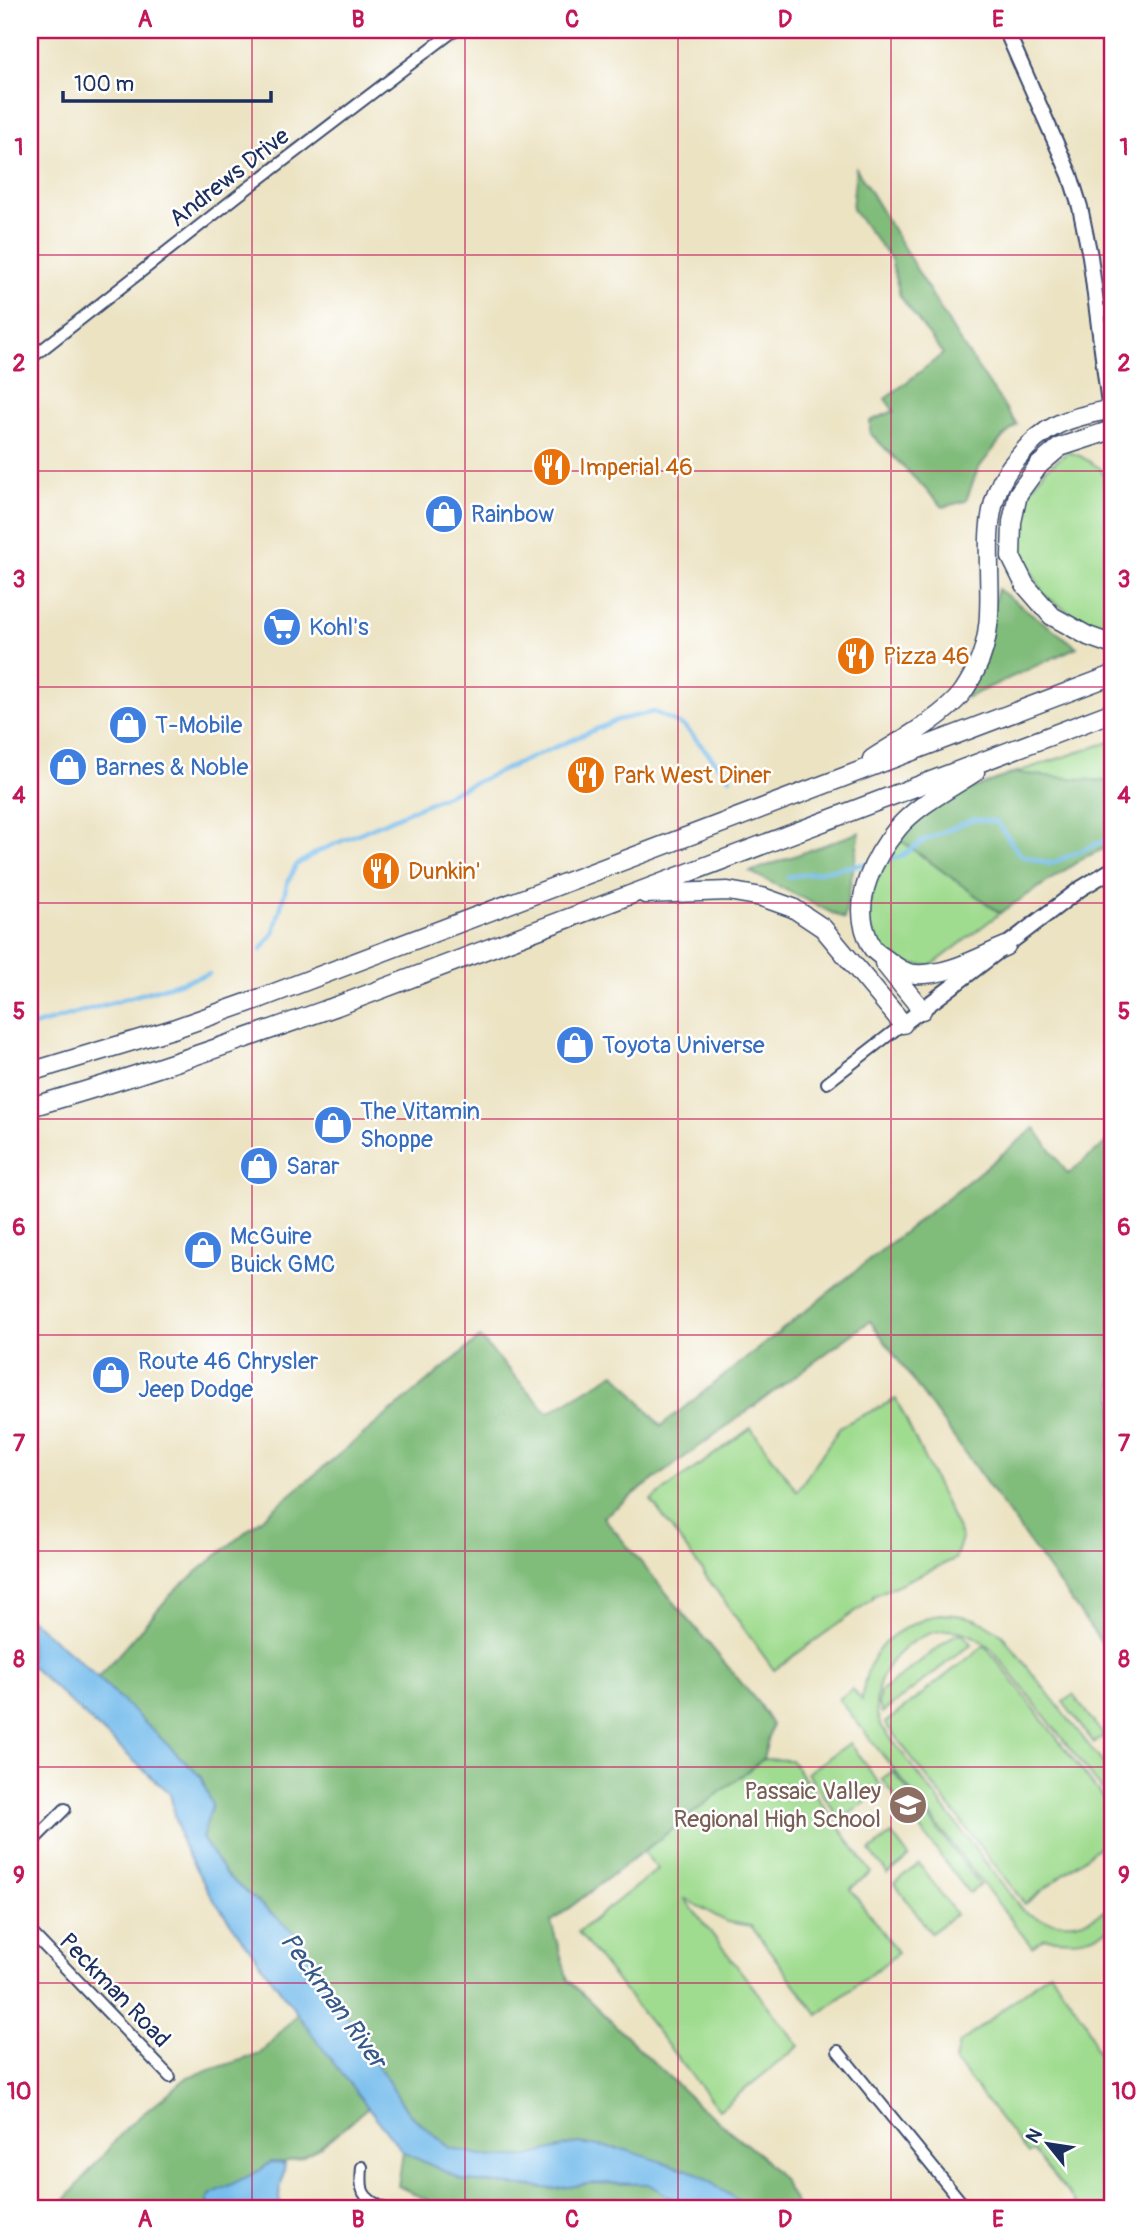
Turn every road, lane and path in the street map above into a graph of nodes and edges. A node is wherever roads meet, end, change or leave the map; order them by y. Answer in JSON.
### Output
{"nodes":[{"id":1,"x":455,"y":30,"type":"edge"},
{"id":2,"x":1006,"y":30,"type":"edge"},
{"id":3,"x":1113,"y":308,"type":"edge"},
{"id":4,"x":1097,"y":314,"type":"junction"},
{"id":5,"x":30,"y":359,"type":"edge"},
{"id":6,"x":1108,"y":410,"type":"junction"},
{"id":7,"x":1112,"y":433,"type":"edge"},
{"id":8,"x":1113,"y":645,"type":"edge"},
{"id":9,"x":1113,"y":675,"type":"edge"},
{"id":10,"x":1113,"y":712,"type":"edge"},
{"id":11,"x":1002,"y":754,"type":"junction"},
{"id":12,"x":845,"y":776,"type":"junction"},
{"id":13,"x":1113,"y":869,"type":"edge"},
{"id":14,"x":624,"y":896,"type":"junction"},
{"id":15,"x":1006,"y":946,"type":"junction"},
{"id":16,"x":873,"y":950,"type":"junction"},
{"id":17,"x":922,"y":1010,"type":"junction"},
{"id":18,"x":903,"y":1024,"type":"junction"},
{"id":19,"x":30,"y":1072,"type":"edge"},
{"id":20,"x":827,"y":1083,"type":"dead end"},
{"id":21,"x":30,"y":1107,"type":"edge"},
{"id":22,"x":65,"y":1809,"type":"dead end"},
{"id":23,"x":30,"y":1844,"type":"edge"},
{"id":24,"x":30,"y":1931,"type":"edge"},
{"id":25,"x":838,"y":2051,"type":"dead end"},
{"id":26,"x":170,"y":2077,"type":"dead end"},
{"id":27,"x":362,"y":2167,"type":"dead end"},
{"id":28,"x":383,"y":2208,"type":"edge"},
{"id":29,"x":966,"y":2208,"type":"edge"}],
"edges":[{"from":1,"to":5,"type":"street","name":"Andrews Drive"},
{"from":2,"to":4,"type":"street"},
{"from":3,"to":4,"type":"street"},
{"from":4,"to":6,"type":"street"},
{"from":6,"to":7,"type":"street"},
{"from":6,"to":12,"type":"highway"},
{"from":7,"to":8,"type":"highway"},
{"from":9,"to":12,"type":"highway"},
{"from":10,"to":11,"type":"highway"},
{"from":11,"to":14,"type":"highway"},
{"from":11,"to":16,"type":"highway"},
{"from":12,"to":19,"type":"highway"},
{"from":13,"to":15,"type":"street"},
{"from":14,"to":18,"type":"highway"},
{"from":14,"to":21,"type":"highway"},
{"from":15,"to":16,"type":"highway"},
{"from":15,"to":17,"type":"street"},
{"from":16,"to":17,"type":"highway"},
{"from":17,"to":18,"type":"street"},
{"from":18,"to":20,"type":"street"},
{"from":22,"to":23,"type":"street"},
{"from":24,"to":26,"type":"street","name":"Peckman Road"},
{"from":25,"to":29,"type":"street"},
{"from":27,"to":28,"type":"street"}]}
